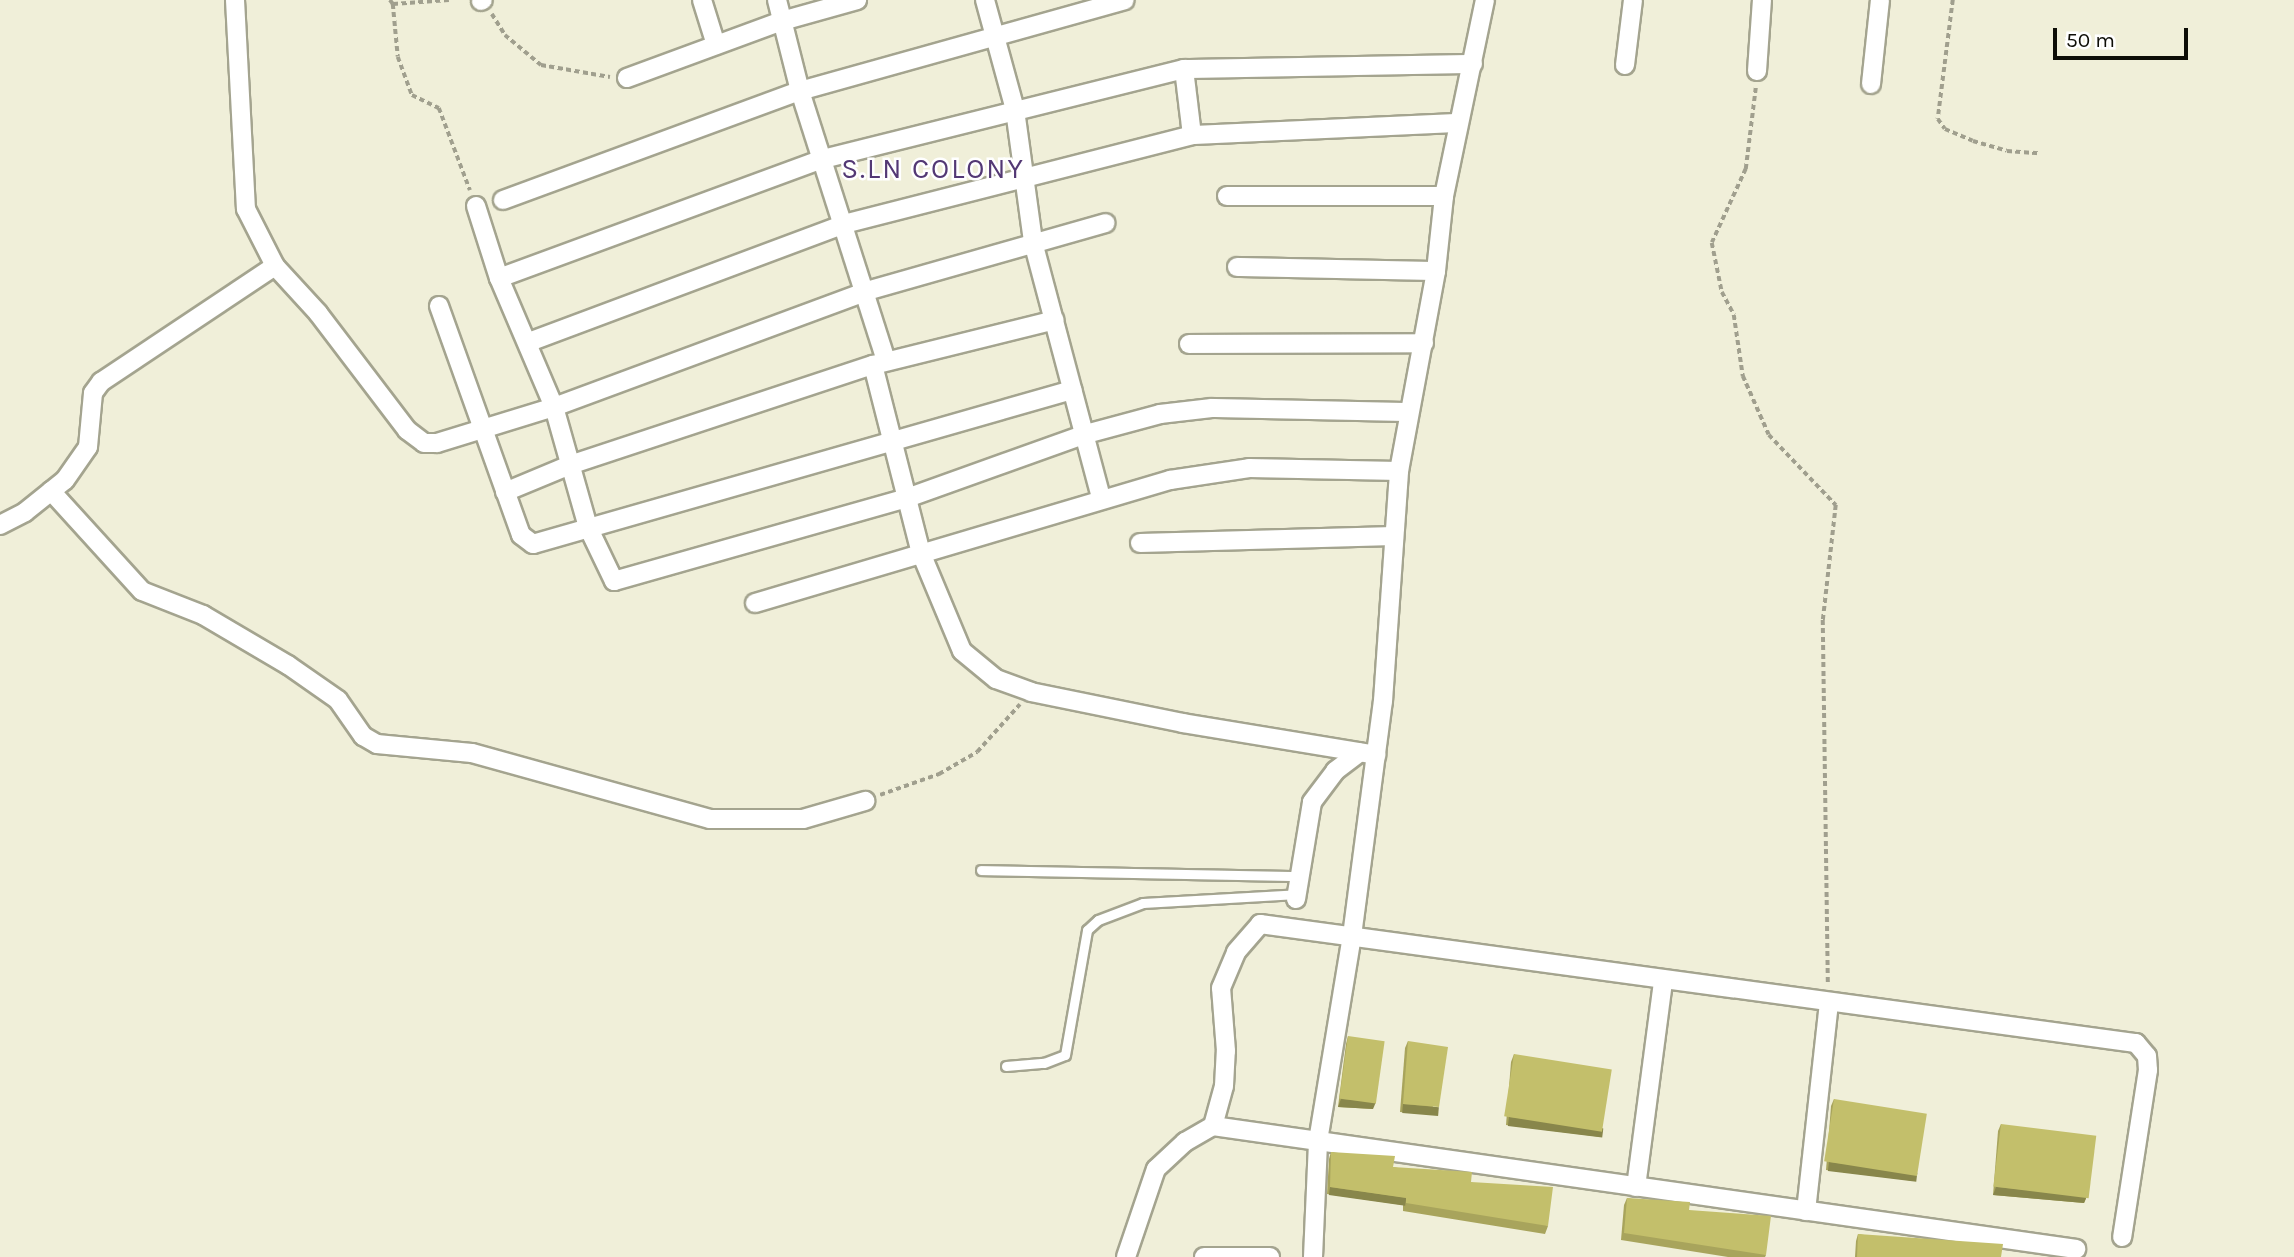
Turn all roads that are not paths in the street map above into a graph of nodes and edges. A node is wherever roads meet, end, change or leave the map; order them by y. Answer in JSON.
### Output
{"nodes":[{"id":1,"x":235,"y":0,"type":"edge"},
{"id":2,"x":702,"y":0,"type":"edge"},
{"id":3,"x":777,"y":0,"type":"edge"},
{"id":4,"x":985,"y":0,"type":"edge"},
{"id":5,"x":1125,"y":0,"type":"edge"},
{"id":6,"x":1485,"y":0,"type":"edge"},
{"id":7,"x":1633,"y":0,"type":"edge"},
{"id":8,"x":1762,"y":0,"type":"edge"},
{"id":9,"x":1880,"y":0,"type":"edge"},
{"id":10,"x":852,"y":1,"type":"edge"},
{"id":11,"x":782,"y":21,"type":"junction"},
{"id":12,"x":994,"y":37,"type":"junction"},
{"id":13,"x":716,"y":45,"type":"junction"},
{"id":14,"x":1473,"y":64,"type":"junction"},
{"id":15,"x":1625,"y":65,"type":"dead end"},
{"id":16,"x":1184,"y":69,"type":"junction"},
{"id":17,"x":1757,"y":71,"type":"road end"},
{"id":18,"x":627,"y":78,"type":"road end"},
{"id":19,"x":1871,"y":84,"type":"dead end"},
{"id":20,"x":800,"y":91,"type":"junction"},
{"id":21,"x":1015,"y":110,"type":"junction"},
{"id":22,"x":1458,"y":123,"type":"junction"},
{"id":23,"x":1192,"y":135,"type":"junction"},
{"id":24,"x":823,"y":159,"type":"junction"},
{"id":25,"x":1026,"y":180,"type":"junction"},
{"id":26,"x":1227,"y":196,"type":"dead end"},
{"id":27,"x":1444,"y":196,"type":"junction"},
{"id":28,"x":503,"y":200,"type":"dead end"},
{"id":29,"x":477,"y":206,"type":"road end"},
{"id":30,"x":1106,"y":223,"type":"dead end"},
{"id":31,"x":844,"y":224,"type":"junction"},
{"id":32,"x":1033,"y":242,"type":"junction"},
{"id":33,"x":275,"y":266,"type":"junction"},
{"id":34,"x":1237,"y":267,"type":"dead end"},
{"id":35,"x":1436,"y":271,"type":"junction"},
{"id":36,"x":499,"y":278,"type":"junction"},
{"id":37,"x":867,"y":291,"type":"junction"},
{"id":38,"x":439,"y":306,"type":"dead end"},
{"id":39,"x":1055,"y":320,"type":"junction"},
{"id":40,"x":529,"y":342,"type":"junction"},
{"id":41,"x":1424,"y":343,"type":"junction"},
{"id":42,"x":1189,"y":344,"type":"dead end"},
{"id":43,"x":879,"y":363,"type":"junction"},
{"id":44,"x":1072,"y":390,"type":"junction"},
{"id":45,"x":554,"y":407,"type":"junction"},
{"id":46,"x":1408,"y":412,"type":"junction"},
{"id":47,"x":482,"y":430,"type":"junction"},
{"id":48,"x":1086,"y":434,"type":"junction"},
{"id":49,"x":891,"y":439,"type":"junction"},
{"id":50,"x":570,"y":465,"type":"junction"},
{"id":51,"x":1399,"y":471,"type":"junction"},
{"id":52,"x":51,"y":491,"type":"junction"},
{"id":53,"x":505,"y":492,"type":"junction"},
{"id":54,"x":907,"y":498,"type":"junction"},
{"id":55,"x":1101,"y":498,"type":"junction"},
{"id":56,"x":0,"y":525,"type":"edge"},
{"id":57,"x":588,"y":527,"type":"junction"},
{"id":58,"x":1394,"y":536,"type":"junction"},
{"id":59,"x":1140,"y":542,"type":"dead end"},
{"id":60,"x":921,"y":553,"type":"junction"},
{"id":61,"x":755,"y":603,"type":"dead end"},
{"id":62,"x":1368,"y":754,"type":"junction"},
{"id":63,"x":864,"y":801,"type":"road end"},
{"id":64,"x":981,"y":870,"type":"dead end"},
{"id":65,"x":1299,"y":876,"type":"junction"},
{"id":66,"x":1296,"y":897,"type":"joint"},
{"id":67,"x":1352,"y":936,"type":"junction"},
{"id":68,"x":1664,"y":981,"type":"junction"},
{"id":69,"x":1829,"y":1004,"type":"junction"},
{"id":70,"x":1006,"y":1066,"type":"dead end"},
{"id":71,"x":1213,"y":1126,"type":"junction"},
{"id":72,"x":1318,"y":1141,"type":"junction"},
{"id":73,"x":1636,"y":1187,"type":"junction"},
{"id":74,"x":1806,"y":1211,"type":"junction"},
{"id":75,"x":2122,"y":1237,"type":"dead end"},
{"id":76,"x":2076,"y":1250,"type":"dead end"},
{"id":77,"x":1126,"y":1257,"type":"edge"},
{"id":78,"x":1204,"y":1257,"type":"edge"},
{"id":79,"x":1270,"y":1257,"type":"edge"},
{"id":80,"x":1313,"y":1257,"type":"edge"}],
"edges":[{"from":1,"to":33,"type":"street"},
{"from":2,"to":13,"type":"street"},
{"from":3,"to":11,"type":"street"},
{"from":4,"to":12,"type":"street"},
{"from":5,"to":12,"type":"street"},
{"from":6,"to":14,"type":"street"},
{"from":7,"to":15,"type":"street"},
{"from":8,"to":17,"type":"street"},
{"from":9,"to":19,"type":"street"},
{"from":10,"to":11,"type":"street"},
{"from":11,"to":13,"type":"street"},
{"from":11,"to":20,"type":"street"},
{"from":12,"to":20,"type":"street"},
{"from":12,"to":21,"type":"street"},
{"from":13,"to":18,"type":"street"},
{"from":14,"to":16,"type":"street"},
{"from":14,"to":22,"type":"street"},
{"from":16,"to":21,"type":"street"},
{"from":16,"to":23,"type":"street"},
{"from":20,"to":24,"type":"street"},
{"from":20,"to":28,"type":"street"},
{"from":21,"to":24,"type":"street"},
{"from":21,"to":25,"type":"street"},
{"from":22,"to":23,"type":"street"},
{"from":22,"to":27,"type":"street"},
{"from":23,"to":25,"type":"street"},
{"from":24,"to":31,"type":"street"},
{"from":24,"to":36,"type":"street"},
{"from":25,"to":31,"type":"street"},
{"from":25,"to":32,"type":"street"},
{"from":26,"to":27,"type":"street"},
{"from":27,"to":35,"type":"street"},
{"from":29,"to":36,"type":"street"},
{"from":30,"to":32,"type":"street"},
{"from":31,"to":37,"type":"street"},
{"from":31,"to":40,"type":"street"},
{"from":32,"to":37,"type":"street"},
{"from":32,"to":39,"type":"street"},
{"from":33,"to":47,"type":"street"},
{"from":33,"to":52,"type":"street"},
{"from":34,"to":35,"type":"street"},
{"from":35,"to":41,"type":"street"},
{"from":36,"to":40,"type":"street"},
{"from":37,"to":43,"type":"street"},
{"from":37,"to":45,"type":"street"},
{"from":38,"to":47,"type":"street"},
{"from":39,"to":43,"type":"street"},
{"from":39,"to":44,"type":"street"},
{"from":40,"to":45,"type":"street"},
{"from":41,"to":42,"type":"street"},
{"from":41,"to":46,"type":"street"},
{"from":43,"to":49,"type":"street"},
{"from":43,"to":50,"type":"street"},
{"from":44,"to":48,"type":"street"},
{"from":44,"to":49,"type":"street"},
{"from":45,"to":47,"type":"street"},
{"from":45,"to":50,"type":"street"},
{"from":46,"to":48,"type":"street"},
{"from":46,"to":51,"type":"street"},
{"from":47,"to":53,"type":"street"},
{"from":48,"to":54,"type":"street"},
{"from":48,"to":55,"type":"street"},
{"from":49,"to":54,"type":"street"},
{"from":49,"to":57,"type":"street"},
{"from":50,"to":53,"type":"street"},
{"from":50,"to":57,"type":"street"},
{"from":51,"to":55,"type":"street"},
{"from":51,"to":58,"type":"street"},
{"from":52,"to":56,"type":"street"},
{"from":52,"to":63,"type":"street"},
{"from":53,"to":57,"type":"street"},
{"from":54,"to":57,"type":"street"},
{"from":54,"to":60,"type":"street"},
{"from":55,"to":60,"type":"street"},
{"from":58,"to":59,"type":"street"},
{"from":58,"to":62,"type":"street"},
{"from":60,"to":61,"type":"street"},
{"from":60,"to":62,"type":"street"},
{"from":62,"to":65,"type":"street"},
{"from":62,"to":67,"type":"street"},
{"from":64,"to":65,"type":"lane"},
{"from":65,"to":66,"type":"street"},
{"from":66,"to":70,"type":"lane"},
{"from":67,"to":68,"type":"street"},
{"from":67,"to":71,"type":"street"},
{"from":67,"to":72,"type":"street"},
{"from":68,"to":69,"type":"street"},
{"from":68,"to":73,"type":"street"},
{"from":69,"to":74,"type":"street"},
{"from":69,"to":75,"type":"street"},
{"from":71,"to":72,"type":"street"},
{"from":71,"to":77,"type":"street"},
{"from":72,"to":73,"type":"street"},
{"from":72,"to":80,"type":"street"},
{"from":73,"to":74,"type":"street"},
{"from":74,"to":76,"type":"street"},
{"from":78,"to":79,"type":"street"}]}
